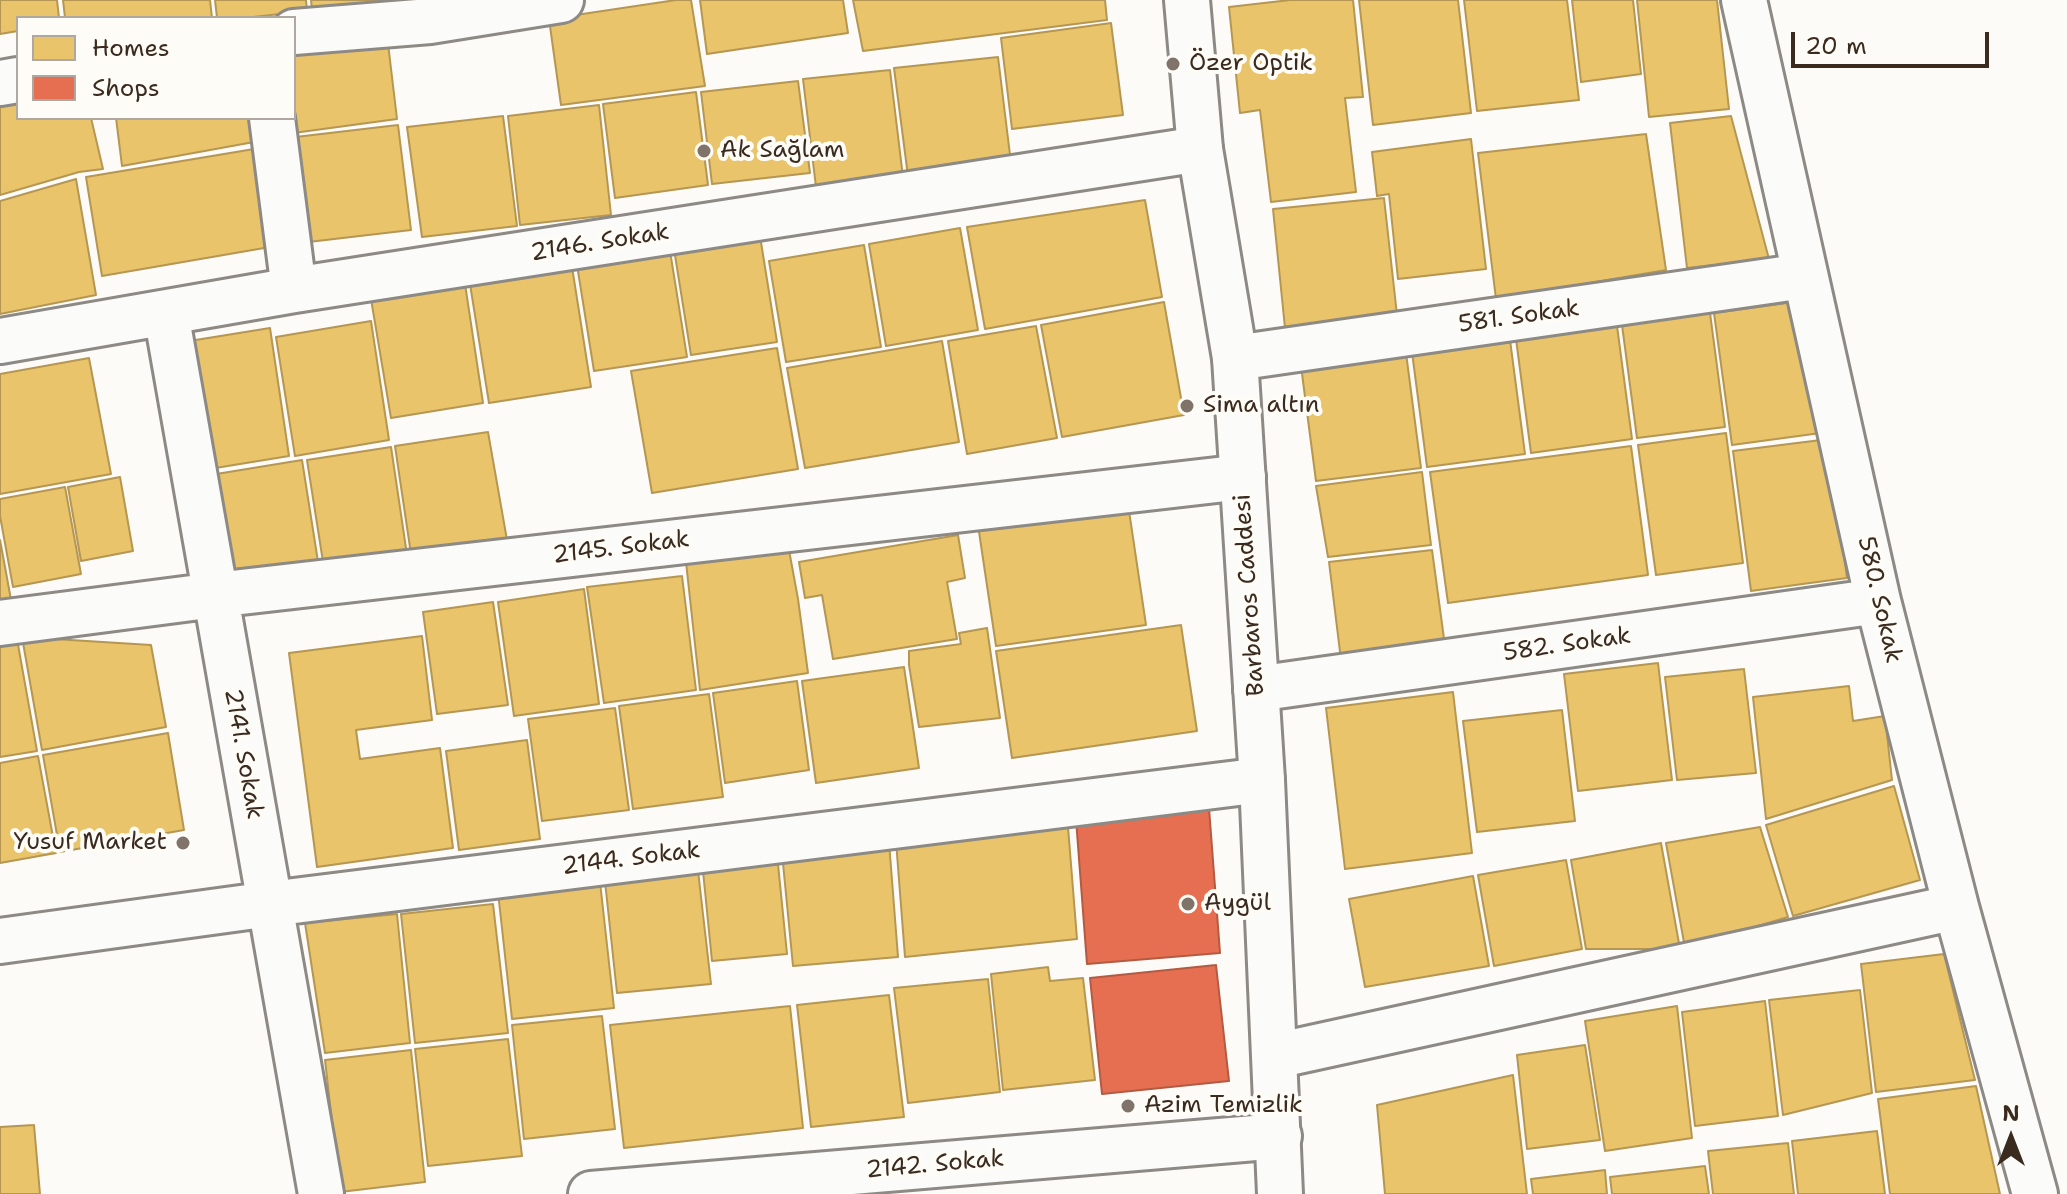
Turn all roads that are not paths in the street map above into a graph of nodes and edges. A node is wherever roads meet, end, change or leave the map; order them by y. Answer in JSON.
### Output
{"nodes":[{"id":1,"x":561,"y":0,"type":"edge"},
{"id":2,"x":1187,"y":0,"type":"edge"},
{"id":3,"x":1744,"y":0,"type":"edge"},
{"id":4,"x":428,"y":10,"type":"edge"},
{"id":5,"x":296,"y":32,"type":"edge"},
{"id":6,"x":272,"y":120,"type":"edge"},
{"id":7,"x":1200,"y":149,"type":"junction"},
{"id":8,"x":1804,"y":276,"type":"junction"},
{"id":9,"x":294,"y":290,"type":"junction"},
{"id":10,"x":166,"y":313,"type":"junction"},
{"id":11,"x":0,"y":341,"type":"edge"},
{"id":12,"x":1235,"y":358,"type":"junction"},
{"id":13,"x":1243,"y":477,"type":"junction"},
{"id":14,"x":215,"y":595,"type":"junction"},
{"id":15,"x":1878,"y":601,"type":"junction"},
{"id":16,"x":0,"y":623,"type":"edge"},
{"id":17,"x":1256,"y":689,"type":"junction"},
{"id":18,"x":1262,"y":780,"type":"junction"},
{"id":19,"x":270,"y":904,"type":"junction"},
{"id":20,"x":1956,"y":907,"type":"junction"},
{"id":21,"x":0,"y":941,"type":"edge"},
{"id":22,"x":1275,"y":1056,"type":"junction"},
{"id":23,"x":1279,"y":1136,"type":"junction"},
{"id":24,"x":321,"y":1194,"type":"edge"},
{"id":25,"x":591,"y":1194,"type":"edge"},
{"id":26,"x":1280,"y":1194,"type":"edge"},
{"id":27,"x":2035,"y":1194,"type":"edge"}],
"edges":[{"from":1,"to":4,"type":"street"},
{"from":2,"to":7,"type":"street","name":"Barbaros Caddesi"},
{"from":3,"to":8,"type":"street","name":"580. Sokak"},
{"from":4,"to":5,"type":"street"},
{"from":6,"to":9,"type":"street"},
{"from":7,"to":9,"type":"street","name":"2146. Sokak"},
{"from":7,"to":12,"type":"street","name":"Barbaros Caddesi"},
{"from":8,"to":12,"type":"street","name":"581. Sokak"},
{"from":8,"to":15,"type":"street","name":"580. Sokak"},
{"from":9,"to":10,"type":"street","name":"2146. Sokak"},
{"from":10,"to":11,"type":"street","name":"2146. Sokak"},
{"from":10,"to":14,"type":"street","name":"2141. Sokak"},
{"from":12,"to":13,"type":"street","name":"Barbaros Caddesi"},
{"from":13,"to":14,"type":"street","name":"2145. Sokak"},
{"from":13,"to":17,"type":"street","name":"Barbaros Caddesi"},
{"from":14,"to":16,"type":"street","name":"2145. Sokak"},
{"from":14,"to":19,"type":"street","name":"2141. Sokak"},
{"from":15,"to":17,"type":"street","name":"582. Sokak"},
{"from":15,"to":20,"type":"street","name":"580. Sokak"},
{"from":17,"to":18,"type":"street","name":"Barbaros Caddesi"},
{"from":18,"to":19,"type":"street","name":"2144. Sokak"},
{"from":18,"to":22,"type":"street","name":"Barbaros Caddesi"},
{"from":19,"to":21,"type":"street","name":"2144. Sokak"},
{"from":19,"to":24,"type":"street","name":"2141. Sokak"},
{"from":20,"to":22,"type":"street"},
{"from":20,"to":27,"type":"street","name":"580. Sokak"},
{"from":22,"to":23,"type":"street","name":"Barbaros Caddesi"},
{"from":23,"to":25,"type":"street","name":"2142. Sokak"},
{"from":23,"to":26,"type":"street","name":"Barbaros Caddesi"}]}
